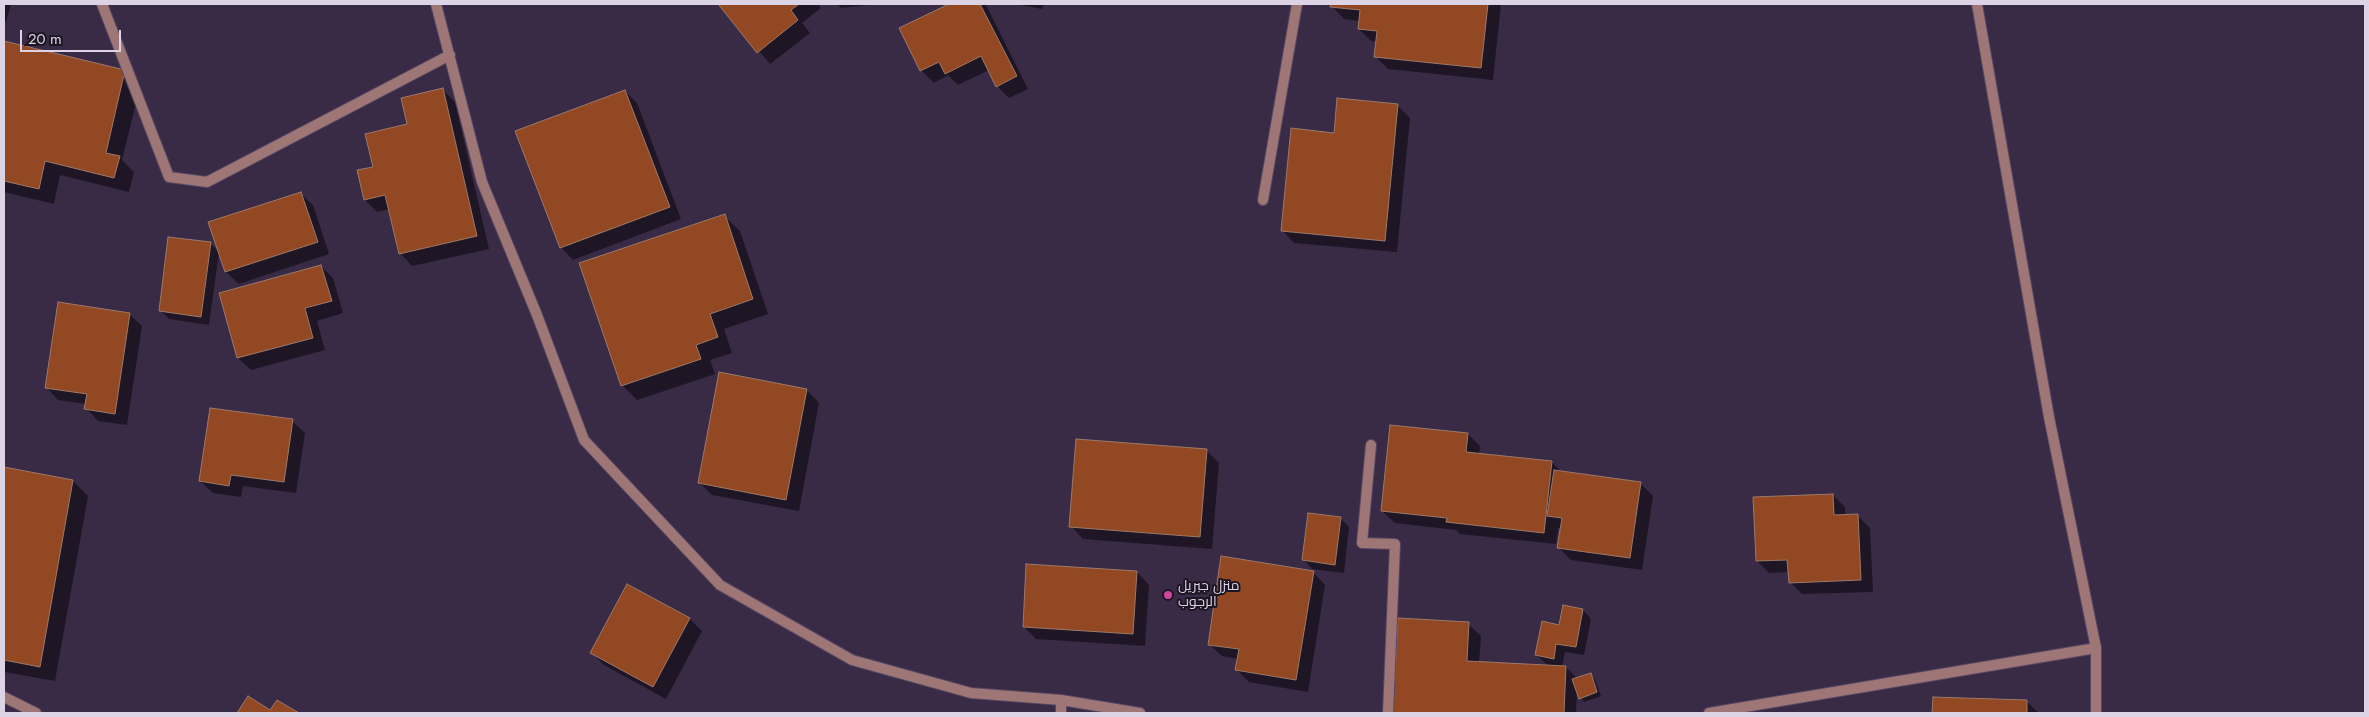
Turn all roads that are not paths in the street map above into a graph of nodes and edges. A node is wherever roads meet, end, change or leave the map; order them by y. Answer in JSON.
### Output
{"nodes":[{"id":1,"x":102,"y":4,"type":"edge"},
{"id":2,"x":436,"y":4,"type":"edge"},
{"id":3,"x":1297,"y":4,"type":"edge"},
{"id":4,"x":1977,"y":4,"type":"edge"},
{"id":5,"x":450,"y":55,"type":"junction"},
{"id":6,"x":1263,"y":200,"type":"dead end"},
{"id":7,"x":1371,"y":445,"type":"dead end"},
{"id":8,"x":2096,"y":648,"type":"junction"},
{"id":9,"x":4,"y":697,"type":"edge"},
{"id":10,"x":1061,"y":700,"type":"junction"},
{"id":11,"x":36,"y":713,"type":"edge"},
{"id":12,"x":1061,"y":713,"type":"edge"},
{"id":13,"x":1140,"y":713,"type":"edge"},
{"id":14,"x":1388,"y":713,"type":"edge"},
{"id":15,"x":1709,"y":713,"type":"edge"},
{"id":16,"x":2096,"y":713,"type":"edge"}],
"edges":[{"from":1,"to":5,"type":"street"},
{"from":2,"to":5,"type":"street"},
{"from":3,"to":6,"type":"street"},
{"from":4,"to":8,"type":"street"},
{"from":5,"to":10,"type":"street"},
{"from":7,"to":14,"type":"street"},
{"from":8,"to":15,"type":"street"},
{"from":8,"to":16,"type":"street"},
{"from":9,"to":11,"type":"street"},
{"from":10,"to":12,"type":"street"},
{"from":10,"to":13,"type":"street"}]}
